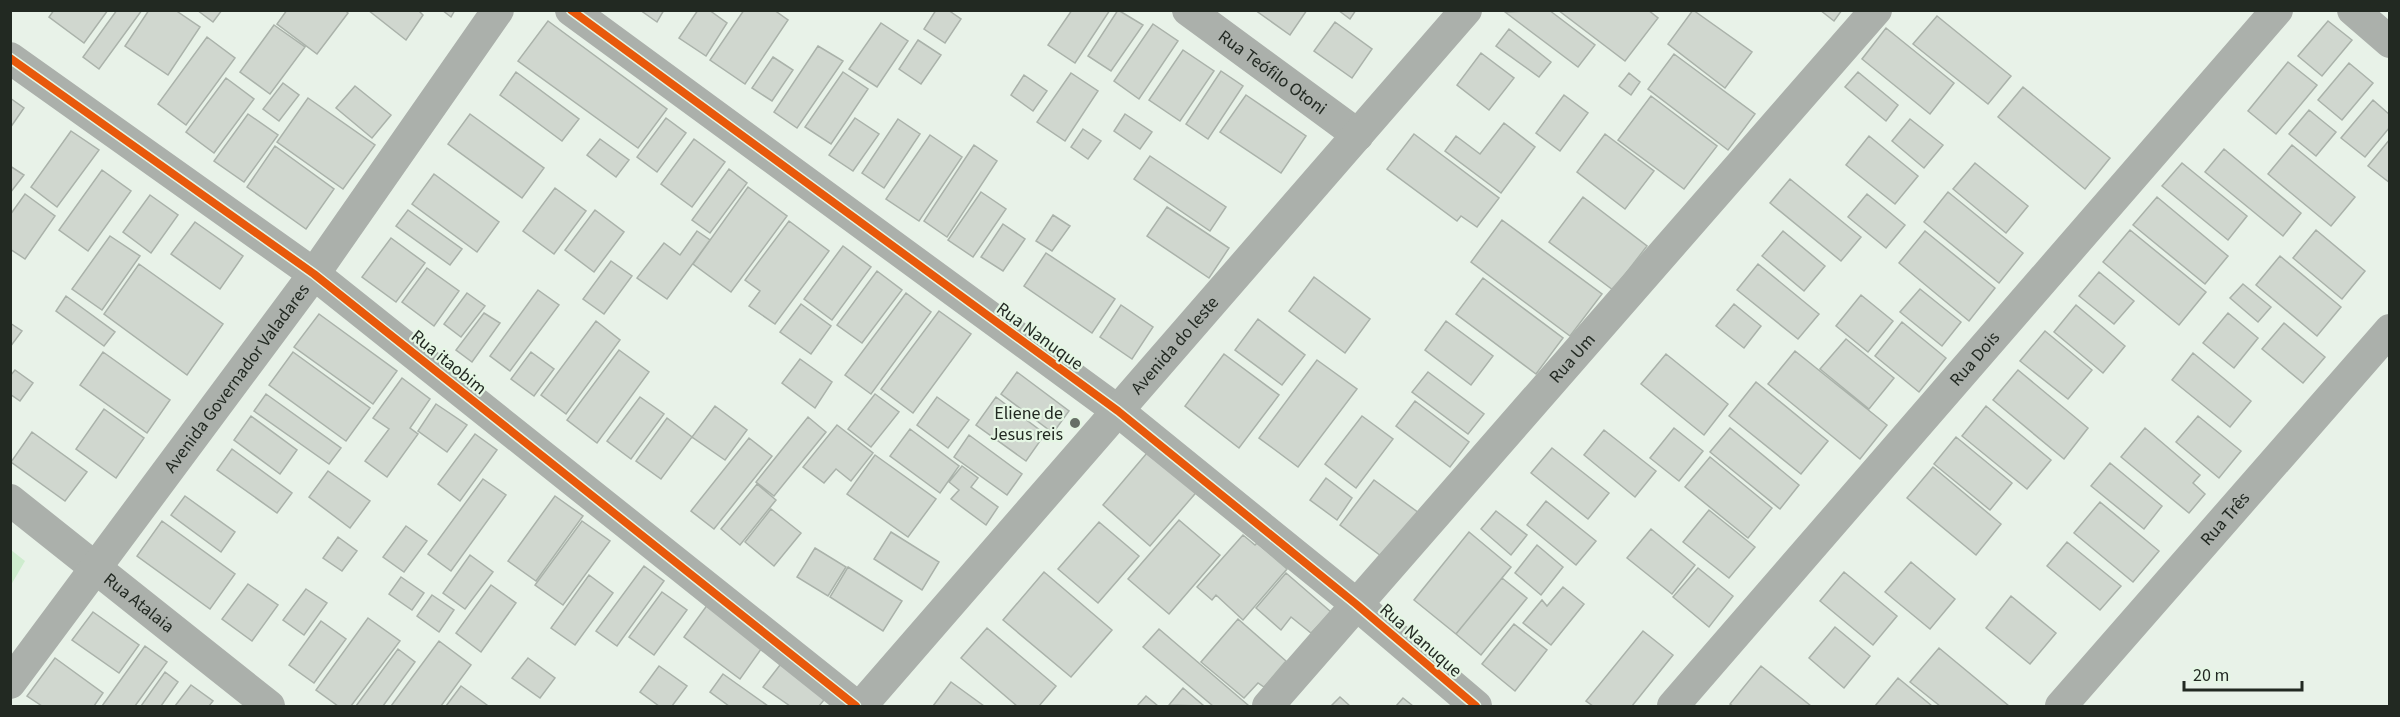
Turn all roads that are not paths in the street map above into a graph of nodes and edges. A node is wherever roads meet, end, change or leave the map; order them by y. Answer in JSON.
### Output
{"nodes":[{"id":1,"x":498,"y":10,"type":"edge"},
{"id":2,"x":571,"y":10,"type":"edge"},
{"id":3,"x":1188,"y":10,"type":"edge"},
{"id":4,"x":1466,"y":10,"type":"edge"},
{"id":5,"x":1876,"y":10,"type":"edge"},
{"id":6,"x":2277,"y":10,"type":"edge"},
{"id":7,"x":2353,"y":10,"type":"edge"},
{"id":8,"x":2390,"y":42,"type":"edge"},
{"id":9,"x":10,"y":58,"type":"edge"},
{"id":10,"x":1358,"y":135,"type":"junction"},
{"id":11,"x":314,"y":274,"type":"junction"},
{"id":12,"x":2390,"y":330,"type":"edge"},
{"id":13,"x":1118,"y":411,"type":"junction"},
{"id":14,"x":10,"y":500,"type":"edge"},
{"id":15,"x":97,"y":569,"type":"junction"},
{"id":16,"x":1356,"y":604,"type":"junction"},
{"id":17,"x":10,"y":683,"type":"edge"},
{"id":18,"x":269,"y":706,"type":"edge"},
{"id":19,"x":856,"y":706,"type":"edge"},
{"id":20,"x":861,"y":706,"type":"edge"},
{"id":21,"x":1268,"y":706,"type":"edge"},
{"id":22,"x":1476,"y":706,"type":"edge"},
{"id":23,"x":1672,"y":706,"type":"edge"},
{"id":24,"x":2061,"y":706,"type":"edge"}],
"edges":[{"from":1,"to":11,"type":"street","name":"Avenida Governador Valadares"},
{"from":2,"to":13,"type":"street","name":"Rua Nanuque"},
{"from":3,"to":10,"type":"street","name":"Rua Teófilo Otoni"},
{"from":4,"to":10,"type":"street","name":"Avenida do leste"},
{"from":5,"to":16,"type":"street","name":"Rua Um"},
{"from":6,"to":23,"type":"street","name":"Rua Dois"},
{"from":7,"to":8,"type":"street"},
{"from":9,"to":11,"type":"street","name":"Rua itaobim"},
{"from":10,"to":13,"type":"street","name":"Avenida do leste"},
{"from":11,"to":15,"type":"street","name":"Avenida Governador Valadares"},
{"from":11,"to":19,"type":"street","name":"Rua itaobim"},
{"from":12,"to":24,"type":"street","name":"Rua Três"},
{"from":13,"to":16,"type":"street","name":"Rua Nanuque"},
{"from":13,"to":20,"type":"street","name":"Avenida do leste"},
{"from":14,"to":15,"type":"street","name":"Rua Atalaia"},
{"from":15,"to":17,"type":"street","name":"Avenida Governador Valadares"},
{"from":15,"to":18,"type":"street","name":"Rua Atalaia"},
{"from":16,"to":21,"type":"street","name":"Rua Um"},
{"from":16,"to":22,"type":"street","name":"Rua Nanuque"}]}
